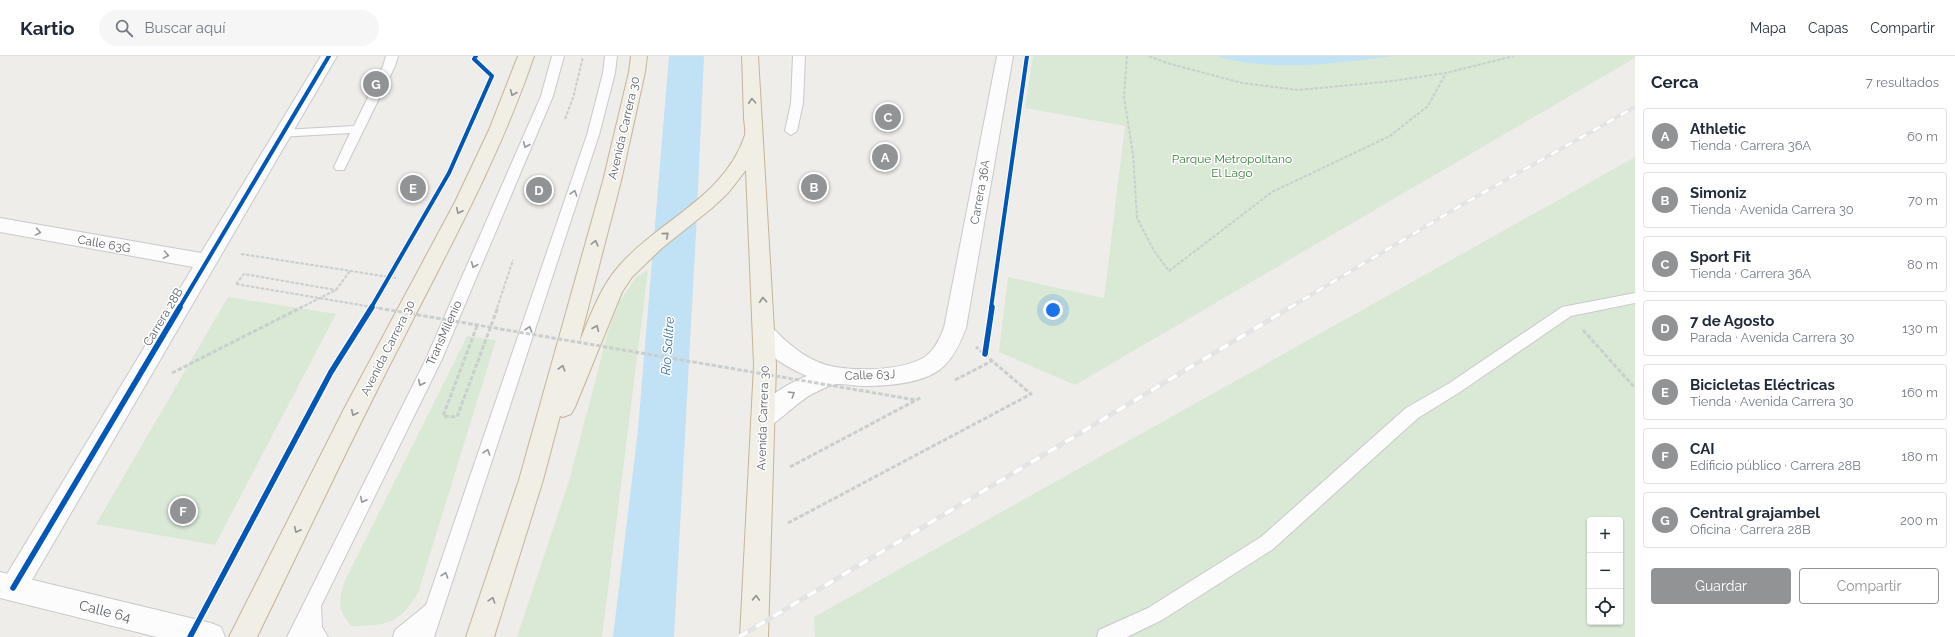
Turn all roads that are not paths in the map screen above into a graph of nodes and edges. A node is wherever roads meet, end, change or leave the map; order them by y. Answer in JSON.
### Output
{"nodes":[{"id":1,"x":329,"y":56,"type":"edge"},
{"id":2,"x":392,"y":56,"type":"edge"},
{"id":3,"x":526,"y":56,"type":"edge"},
{"id":4,"x":558,"y":56,"type":"edge"},
{"id":5,"x":611,"y":56,"type":"edge"},
{"id":6,"x":639,"y":56,"type":"edge"},
{"id":7,"x":750,"y":56,"type":"edge"},
{"id":8,"x":799,"y":56,"type":"edge"},
{"id":9,"x":1005,"y":56,"type":"edge"},
{"id":10,"x":360,"y":129,"type":"junction"},
{"id":11,"x":791,"y":131,"type":"dead end"},
{"id":12,"x":754,"y":132,"type":"junction"},
{"id":13,"x":283,"y":134,"type":"junction"},
{"id":14,"x":340,"y":168,"type":"dead end"},
{"id":15,"x":0,"y":225,"type":"edge"},
{"id":16,"x":211,"y":256,"type":"junction"},
{"id":17,"x":1635,"y":298,"type":"edge"},
{"id":18,"x":955,"y":328,"type":"joint"},
{"id":19,"x":764,"y":334,"type":"junction"},
{"id":20,"x":835,"y":376,"type":"junction"},
{"id":21,"x":763,"y":420,"type":"junction"},
{"id":22,"x":532,"y":480,"type":"junction"},
{"id":23,"x":6,"y":587,"type":"edge"},
{"id":24,"x":312,"y":603,"type":"junction"},
{"id":25,"x":432,"y":612,"type":"junction"},
{"id":26,"x":210,"y":637,"type":"edge"},
{"id":27,"x":244,"y":637,"type":"edge"},
{"id":28,"x":296,"y":637,"type":"edge"},
{"id":29,"x":319,"y":637,"type":"edge"},
{"id":30,"x":402,"y":637,"type":"edge"},
{"id":31,"x":425,"y":637,"type":"edge"},
{"id":32,"x":480,"y":637,"type":"edge"},
{"id":33,"x":754,"y":637,"type":"edge"},
{"id":34,"x":1106,"y":637,"type":"edge"}],
"edges":[{"from":1,"to":13,"type":"street","name":"Carrera 28B"},
{"from":2,"to":10,"type":"lane"},
{"from":3,"to":27,"type":"highway","name":"Avenida Carrera 30","one_way":true},
{"from":4,"to":24,"type":"lane","name":"TransMilenio","one_way":true},
{"from":25,"to":5,"type":"lane","one_way":true},
{"from":22,"to":6,"type":"highway","name":"Avenida Carrera 30","one_way":true},
{"from":12,"to":7,"type":"highway","name":"Avenida Carrera 30","one_way":true},
{"from":8,"to":11,"type":"lane"},
{"from":9,"to":18,"type":"street","name":"Carrera 36A"},
{"from":10,"to":13,"type":"lane"},
{"from":10,"to":14,"type":"lane"},
{"from":19,"to":12,"type":"highway","name":"Avenida Carrera 30","one_way":true},
{"from":22,"to":12,"type":"highway","one_way":true},
{"from":13,"to":16,"type":"street","name":"Carrera 28B"},
{"from":15,"to":16,"type":"street","name":"Calle 63G","one_way":true},
{"from":16,"to":23,"type":"street","name":"Carrera 28B"},
{"from":17,"to":34,"type":"lane"},
{"from":18,"to":20,"type":"street","name":"Calle 63J"},
{"from":19,"to":20,"type":"street","name":"Calle 63J"},
{"from":19,"to":21,"type":"highway","name":"Avenida Carrera 30"},
{"from":21,"to":20,"type":"street","name":"Calle 63J","one_way":true},
{"from":33,"to":21,"type":"highway","name":"Avenida Carrera 30","one_way":true},
{"from":32,"to":22,"type":"highway","name":"Avenida Carrera 30","one_way":true},
{"from":23,"to":26,"type":"street","name":"Calle 64"},
{"from":24,"to":28,"type":"lane","name":"TransMilenio"},
{"from":24,"to":29,"type":"lane","name":"TransMilenio"},
{"from":25,"to":30,"type":"lane"},
{"from":25,"to":31,"type":"lane"}]}
